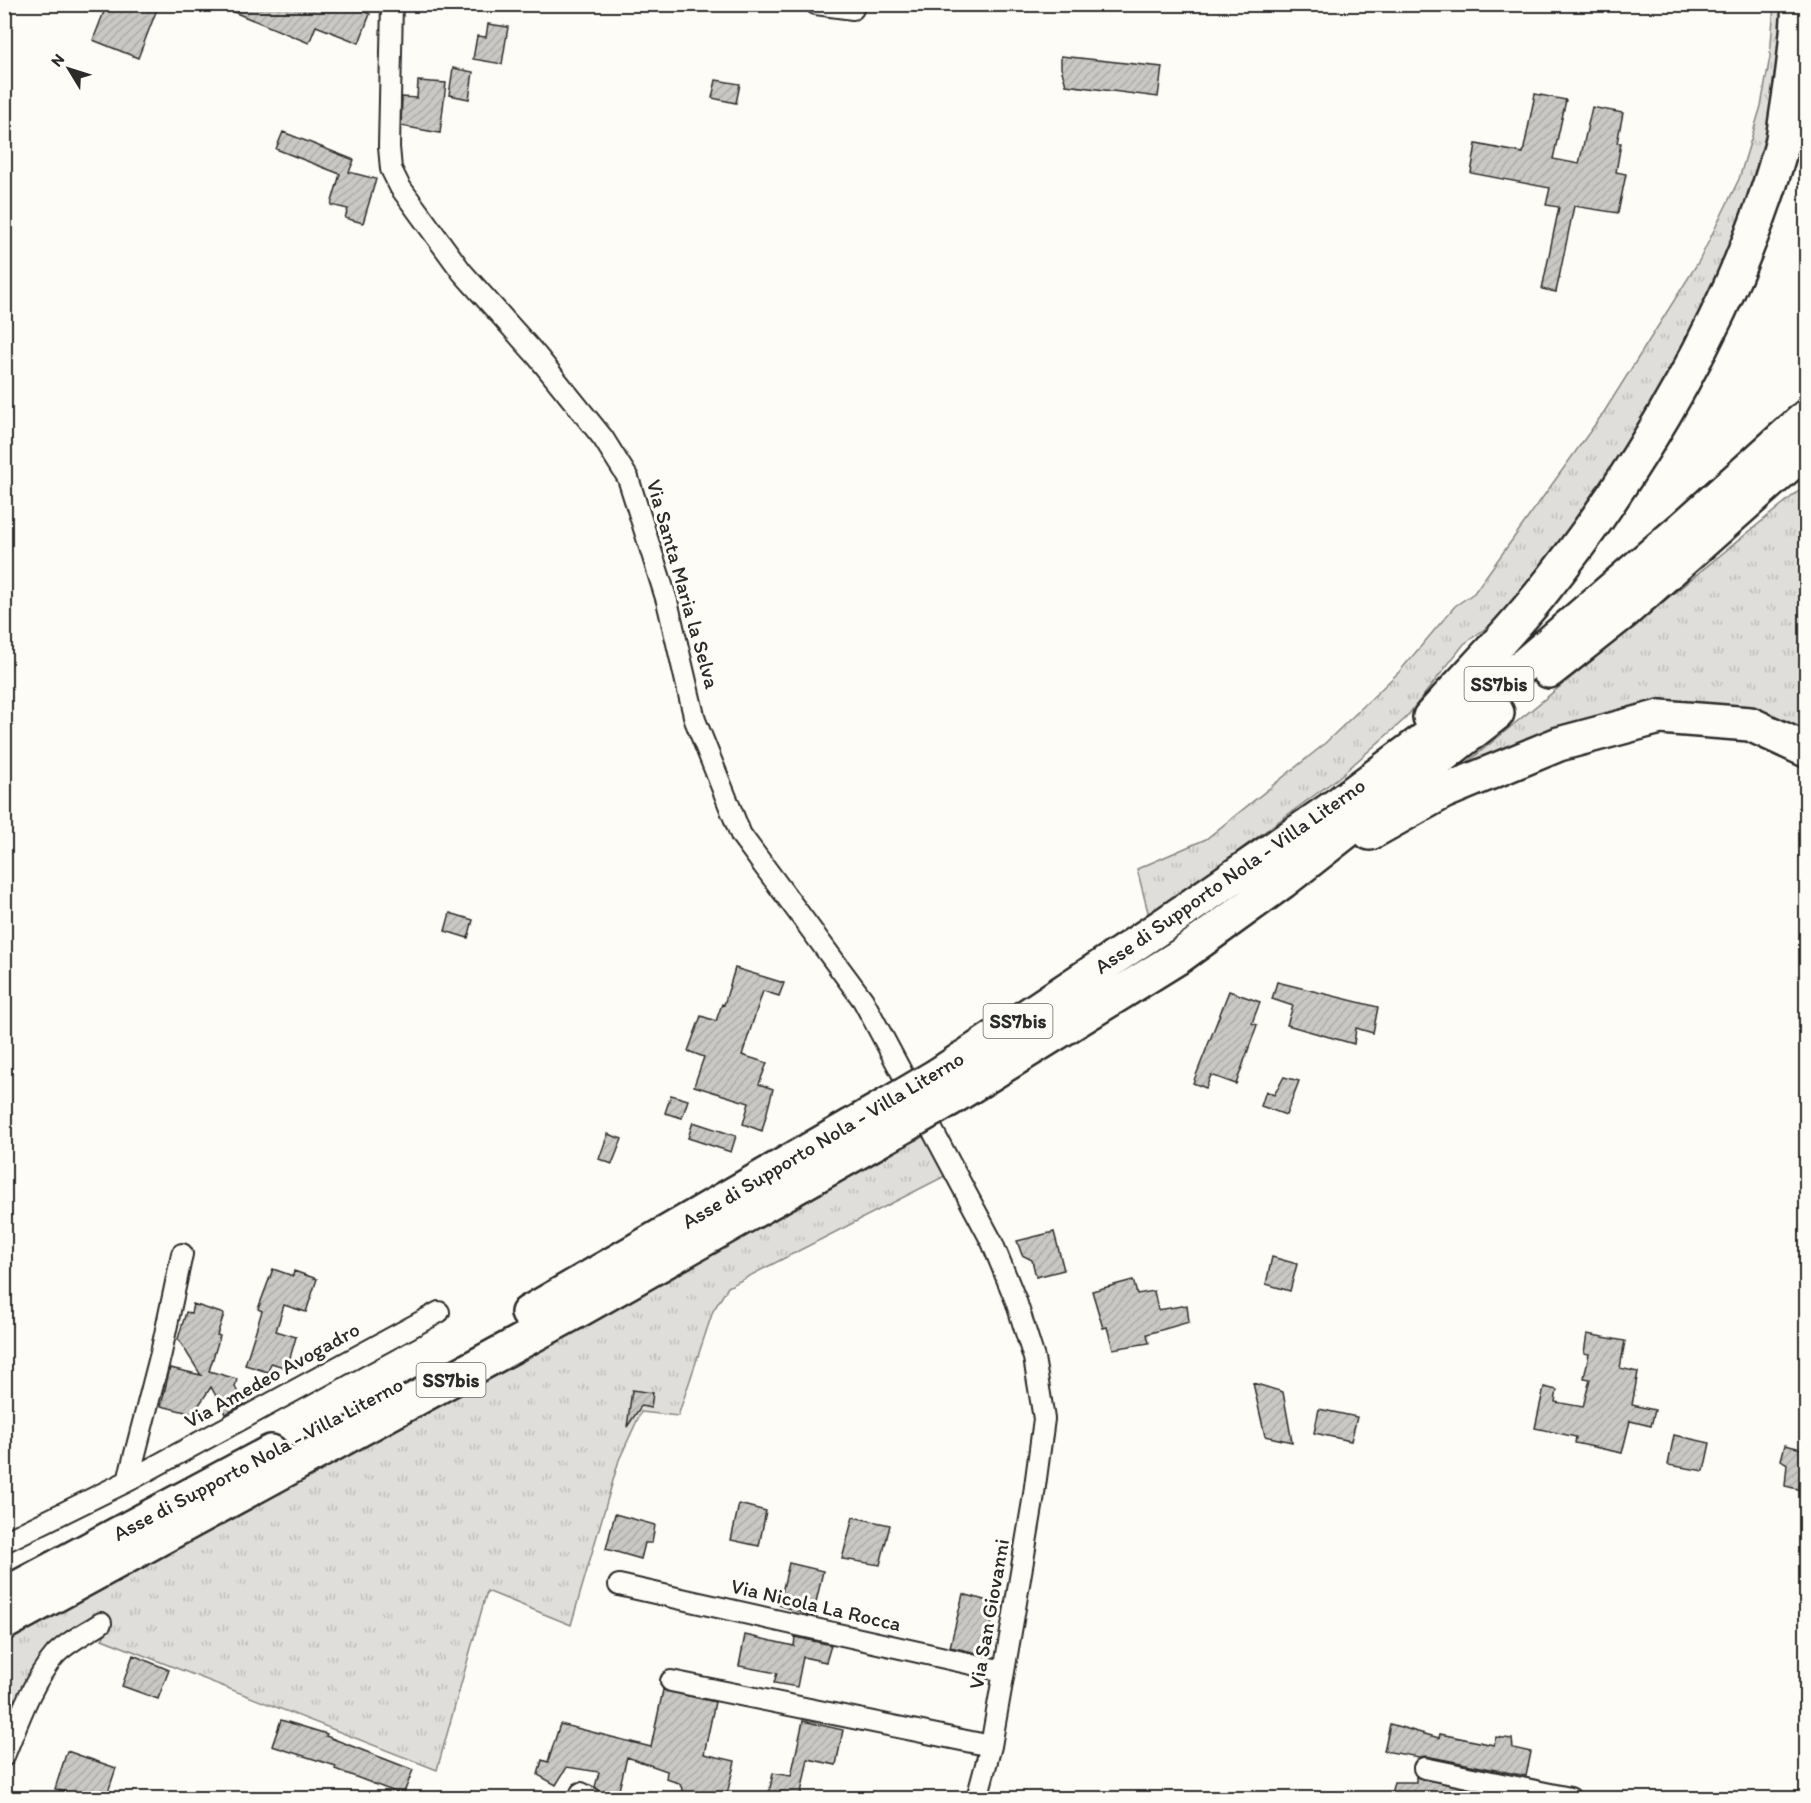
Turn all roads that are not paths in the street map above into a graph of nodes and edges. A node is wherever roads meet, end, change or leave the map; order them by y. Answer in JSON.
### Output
{"nodes":[{"id":1,"x":392,"y":4,"type":"edge"},
{"id":2,"x":816,"y":4,"type":"edge"},
{"id":3,"x":1799,"y":4,"type":"edge"},
{"id":4,"x":853,"y":9,"type":"dead end"},
{"id":5,"x":1806,"y":417,"type":"edge"},
{"id":6,"x":1806,"y":450,"type":"edge"},
{"id":7,"x":1806,"y":750,"type":"edge"},
{"id":8,"x":1341,"y":802,"type":"junction"},
{"id":9,"x":1282,"y":882,"type":"junction"},
{"id":10,"x":944,"y":1087,"type":"junction"},
{"id":11,"x":888,"y":1120,"type":"junction"},
{"id":12,"x":182,"y":1254,"type":"dead end"},
{"id":13,"x":440,"y":1312,"type":"dead end"},
{"id":14,"x":1041,"y":1437,"type":"joint"},
{"id":15,"x":128,"y":1481,"type":"junction"},
{"id":16,"x":4,"y":1542,"type":"edge"},
{"id":17,"x":619,"y":1585,"type":"dead end"},
{"id":18,"x":4,"y":1595,"type":"edge"},
{"id":19,"x":4,"y":1623,"type":"edge"},
{"id":20,"x":101,"y":1623,"type":"dead end"},
{"id":21,"x":1003,"y":1671,"type":"junction"},
{"id":22,"x":671,"y":1681,"type":"dead end"},
{"id":23,"x":991,"y":1746,"type":"junction"},
{"id":24,"x":4,"y":1756,"type":"edge"},
{"id":25,"x":1424,"y":1768,"type":"dead end"},
{"id":26,"x":977,"y":1798,"type":"edge"},
{"id":27,"x":1570,"y":1798,"type":"edge"}],
"edges":[{"from":1,"to":14,"type":"street","name":"Via Santa Maria la Selva"},
{"from":2,"to":4,"type":"street"},
{"from":3,"to":8,"type":"highway"},
{"from":5,"to":8,"type":"highway","name":"Asse di Supporto Nola - Villa Literno","number":"SS7bis"},
{"from":6,"to":9,"type":"highway","name":"Asse di Supporto Nola - Villa Literno","number":"SS7bis"},
{"from":7,"to":9,"type":"highway"},
{"from":8,"to":10,"type":"highway","name":"Asse di Supporto Nola - Villa Literno","number":"SS7bis"},
{"from":9,"to":10,"type":"highway","name":"Asse di Supporto Nola - Villa Literno","number":"SS7bis"},
{"from":10,"to":11,"type":"highway","name":"Asse di Supporto Nola - Villa Literno","number":"SS7bis","bridge":true},
{"from":11,"to":18,"type":"highway","name":"Asse di Supporto Nola - Villa Literno","number":"SS7bis"},
{"from":11,"to":19,"type":"highway","name":"Asse di Supporto Nola - Villa Literno","number":"SS7bis"},
{"from":12,"to":15,"type":"street"},
{"from":13,"to":15,"type":"street","name":"Via Amedeo Avogadro"},
{"from":14,"to":21,"type":"street","name":"Via San Giovanni"},
{"from":15,"to":16,"type":"street","name":"Via Amedeo Avogadro"},
{"from":17,"to":21,"type":"street","name":"Via Nicola La Rocca"},
{"from":20,"to":24,"type":"street"},
{"from":21,"to":23,"type":"street","name":"Via San Giovanni"},
{"from":22,"to":23,"type":"street"},
{"from":23,"to":26,"type":"street","name":"Via San Giovanni"},
{"from":25,"to":27,"type":"street"}]}
